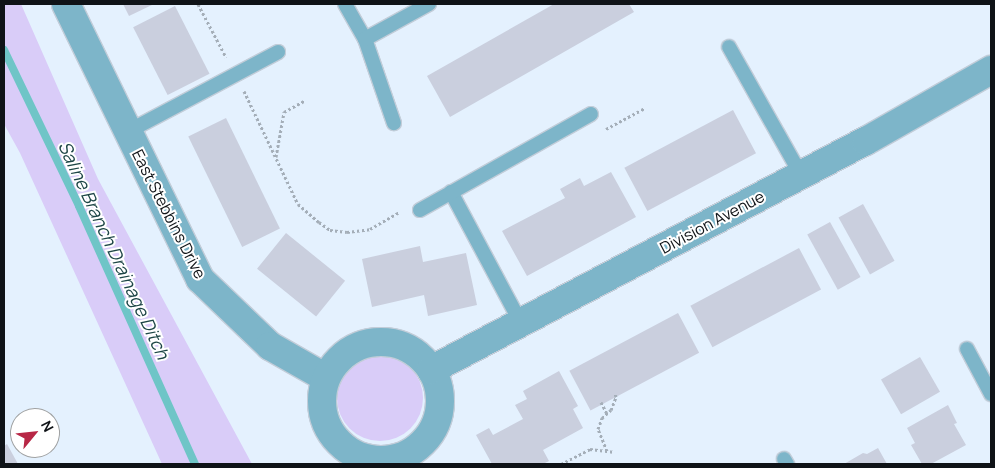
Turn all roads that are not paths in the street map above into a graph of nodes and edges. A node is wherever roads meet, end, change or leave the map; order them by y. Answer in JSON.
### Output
{"nodes":[{"id":1,"x":66,"y":4,"type":"edge"},
{"id":2,"x":345,"y":4,"type":"edge"},
{"id":3,"x":429,"y":4,"type":"edge"},
{"id":4,"x":365,"y":39,"type":"junction"},
{"id":5,"x":729,"y":47,"type":"dead end"},
{"id":6,"x":278,"y":52,"type":"dead end"},
{"id":7,"x":991,"y":70,"type":"edge"},
{"id":8,"x":591,"y":114,"type":"road end"},
{"id":9,"x":394,"y":123,"type":"dead end"},
{"id":10,"x":127,"y":132,"type":"junction"},
{"id":11,"x":801,"y":175,"type":"junction"},
{"id":12,"x":451,"y":192,"type":"junction"},
{"id":13,"x":420,"y":210,"type":"road end"},
{"id":14,"x":521,"y":323,"type":"junction"},
{"id":15,"x":967,"y":349,"type":"dead end"},
{"id":16,"x":431,"y":370,"type":"junction"},
{"id":17,"x":326,"y":378,"type":"junction"},
{"id":18,"x":991,"y":394,"type":"edge"},
{"id":19,"x":367,"y":461,"type":"edge"}],
"edges":[{"from":1,"to":10,"type":"street","name":"East Stebbins Drive"},
{"from":2,"to":4,"type":"lane"},
{"from":3,"to":4,"type":"lane"},
{"from":4,"to":9,"type":"lane"},
{"from":5,"to":11,"type":"lane"},
{"from":6,"to":10,"type":"lane"},
{"from":7,"to":11,"type":"street","name":"Division Avenue"},
{"from":8,"to":12,"type":"lane"},
{"from":10,"to":17,"type":"street","name":"East Stebbins Drive"},
{"from":11,"to":14,"type":"street","name":"Division Avenue"},
{"from":12,"to":13,"type":"lane"},
{"from":12,"to":14,"type":"lane"},
{"from":14,"to":16,"type":"street","name":"Division Avenue"},
{"from":15,"to":18,"type":"lane"},
{"from":16,"to":17,"type":"street"},
{"from":16,"to":19,"type":"street"},
{"from":17,"to":19,"type":"street"}]}
